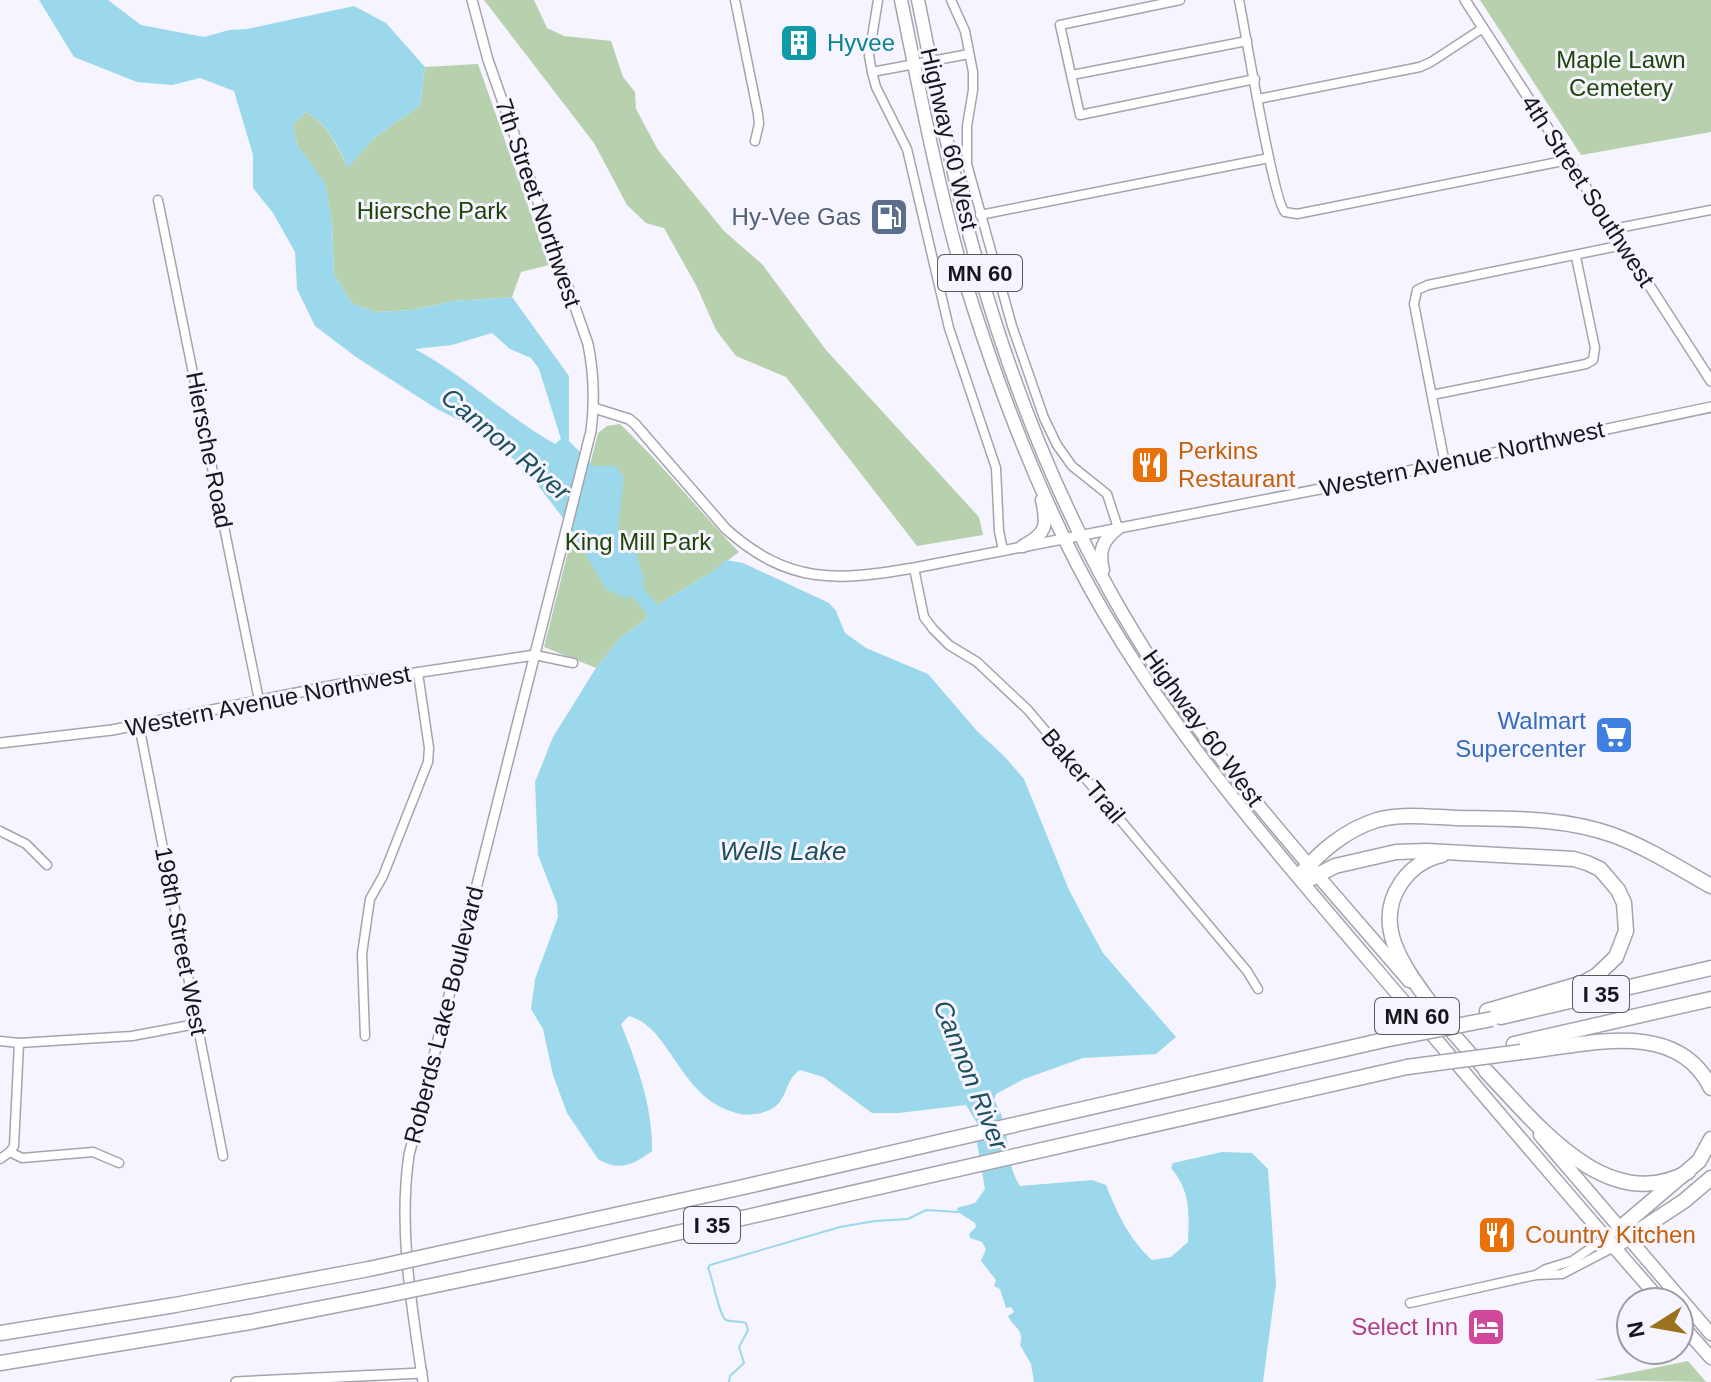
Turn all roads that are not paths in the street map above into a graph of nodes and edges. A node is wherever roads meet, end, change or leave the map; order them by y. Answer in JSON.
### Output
{"nodes":[{"id":1,"x":472,"y":0,"type":"edge"},
{"id":2,"x":735,"y":0,"type":"edge"},
{"id":3,"x":878,"y":0,"type":"edge"},
{"id":4,"x":901,"y":0,"type":"edge"},
{"id":5,"x":918,"y":0,"type":"edge"},
{"id":6,"x":951,"y":0,"type":"edge"},
{"id":7,"x":1180,"y":0,"type":"edge"},
{"id":8,"x":1239,"y":0,"type":"edge"},
{"id":9,"x":1465,"y":0,"type":"edge"},
{"id":10,"x":1483,"y":28,"type":"junction"},
{"id":11,"x":1247,"y":41,"type":"junction"},
{"id":12,"x":969,"y":54,"type":"junction"},
{"id":13,"x":931,"y":62,"type":"junction"},
{"id":14,"x":914,"y":64,"type":"junction"},
{"id":15,"x":872,"y":72,"type":"junction"},
{"id":16,"x":1072,"y":75,"type":"junction"},
{"id":17,"x":1255,"y":79,"type":"junction"},
{"id":18,"x":1258,"y":99,"type":"junction"},
{"id":19,"x":755,"y":141,"type":"dead end"},
{"id":20,"x":1269,"y":158,"type":"junction"},
{"id":21,"x":1568,"y":160,"type":"junction"},
{"id":22,"x":158,"y":200,"type":"dead end"},
{"id":23,"x":1711,"y":210,"type":"edge"},
{"id":24,"x":980,"y":215,"type":"junction"},
{"id":25,"x":1613,"y":229,"type":"junction"},
{"id":26,"x":1623,"y":245,"type":"junction"},
{"id":27,"x":1576,"y":257,"type":"junction"},
{"id":28,"x":1711,"y":381,"type":"edge"},
{"id":29,"x":1432,"y":395,"type":"junction"},
{"id":30,"x":1711,"y":407,"type":"edge"},
{"id":31,"x":594,"y":408,"type":"junction"},
{"id":32,"x":1445,"y":464,"type":"junction"},
{"id":33,"x":1035,"y":474,"type":"junction"},
{"id":34,"x":1118,"y":528,"type":"junction"},
{"id":35,"x":1081,"y":535,"type":"junction"},
{"id":36,"x":1064,"y":539,"type":"junction"},
{"id":37,"x":1023,"y":546,"type":"junction"},
{"id":38,"x":1003,"y":550,"type":"junction"},
{"id":39,"x":914,"y":568,"type":"junction"},
{"id":40,"x":1109,"y":588,"type":"junction"},
{"id":41,"x":535,"y":655,"type":"junction"},
{"id":42,"x":573,"y":663,"type":"dead end"},
{"id":43,"x":418,"y":673,"type":"junction"},
{"id":44,"x":259,"y":700,"type":"junction"},
{"id":45,"x":139,"y":725,"type":"junction"},
{"id":46,"x":0,"y":743,"type":"edge"},
{"id":47,"x":0,"y":831,"type":"edge"},
{"id":48,"x":1458,"y":853,"type":"junction"},
{"id":49,"x":47,"y":865,"type":"dead end"},
{"id":50,"x":1307,"y":874,"type":"junction"},
{"id":51,"x":1711,"y":886,"type":"edge"},
{"id":52,"x":1711,"y":968,"type":"edge"},
{"id":53,"x":1258,"y":989,"type":"dead end"},
{"id":54,"x":1711,"y":999,"type":"edge"},
{"id":55,"x":1490,"y":1015,"type":"junction"},
{"id":56,"x":1441,"y":1018,"type":"junction"},
{"id":57,"x":196,"y":1024,"type":"junction"},
{"id":58,"x":365,"y":1036,"type":"dead end"},
{"id":59,"x":0,"y":1041,"type":"edge"},
{"id":60,"x":19,"y":1043,"type":"junction"},
{"id":61,"x":1517,"y":1048,"type":"junction"},
{"id":62,"x":1486,"y":1071,"type":"junction"},
{"id":63,"x":1711,"y":1088,"type":"edge"},
{"id":64,"x":1711,"y":1139,"type":"edge"},
{"id":65,"x":10,"y":1152,"type":"junction"},
{"id":66,"x":223,"y":1156,"type":"dead end"},
{"id":67,"x":0,"y":1159,"type":"edge"},
{"id":68,"x":119,"y":1163,"type":"dead end"},
{"id":69,"x":1688,"y":1172,"type":"junction"},
{"id":70,"x":1711,"y":1178,"type":"edge"},
{"id":71,"x":1623,"y":1234,"type":"junction"},
{"id":72,"x":1610,"y":1243,"type":"junction"},
{"id":73,"x":1648,"y":1286,"type":"edge"},
{"id":74,"x":1410,"y":1303,"type":"dead end"},
{"id":75,"x":0,"y":1333,"type":"edge"},
{"id":76,"x":1711,"y":1334,"type":"edge"},
{"id":77,"x":1695,"y":1340,"type":"edge"},
{"id":78,"x":1711,"y":1358,"type":"edge"},
{"id":79,"x":0,"y":1363,"type":"edge"},
{"id":80,"x":423,"y":1378,"type":"edge"},
{"id":81,"x":236,"y":1382,"type":"edge"}],
"edges":[{"from":1,"to":31,"type":"street","name":"7th Street Northwest"},
{"from":2,"to":19,"type":"street"},
{"from":3,"to":15,"type":"street"},
{"from":4,"to":14,"type":"main road","name":"Highway 60 West","number":"MN 60"},
{"from":5,"to":13,"type":"main road","name":"Highway 60 West","number":"MN 60"},
{"from":6,"to":12,"type":"street"},
{"from":7,"to":16,"type":"street"},
{"from":8,"to":11,"type":"street"},
{"from":9,"to":10,"type":"street","name":"4th Street Southwest"},
{"from":10,"to":18,"type":"street"},
{"from":10,"to":21,"type":"street","name":"4th Street Southwest"},
{"from":11,"to":16,"type":"street"},
{"from":11,"to":17,"type":"street"},
{"from":12,"to":13,"type":"street"},
{"from":12,"to":24,"type":"street"},
{"from":13,"to":14,"type":"street"},
{"from":13,"to":35,"type":"main road","name":"Highway 60 West","number":"MN 60"},
{"from":14,"to":15,"type":"street"},
{"from":14,"to":33,"type":"main road","name":"Highway 60 West","number":"MN 60"},
{"from":15,"to":38,"type":"street"},
{"from":16,"to":17,"type":"street"},
{"from":17,"to":18,"type":"street"},
{"from":18,"to":20,"type":"street"},
{"from":20,"to":21,"type":"street"},
{"from":20,"to":24,"type":"street"},
{"from":21,"to":25,"type":"street","name":"4th Street Southwest"},
{"from":22,"to":44,"type":"street","name":"Hiersche Road"},
{"from":23,"to":25,"type":"street"},
{"from":24,"to":34,"type":"street"},
{"from":25,"to":26,"type":"street","name":"4th Street Southwest"},
{"from":26,"to":27,"type":"street"},
{"from":26,"to":28,"type":"street","name":"4th Street Southwest"},
{"from":27,"to":29,"type":"street"},
{"from":27,"to":29,"type":"street"},
{"from":29,"to":32,"type":"street"},
{"from":30,"to":32,"type":"street","name":"Western Avenue Northwest"},
{"from":31,"to":39,"type":"street","name":"Western Avenue Northwest"},
{"from":31,"to":41,"type":"street","name":"7th Street Northwest"},
{"from":32,"to":34,"type":"street","name":"Western Avenue Northwest"},
{"from":33,"to":36,"type":"main road","name":"Highway 60 West","number":"MN 60"},
{"from":33,"to":37,"type":"main road"},
{"from":34,"to":35,"type":"street","name":"Western Avenue Northwest"},
{"from":34,"to":40,"type":"main road"},
{"from":35,"to":36,"type":"street","name":"Western Avenue Northwest"},
{"from":35,"to":40,"type":"main road","name":"Highway 60 West","number":"MN 60"},
{"from":36,"to":37,"type":"street","name":"Western Avenue Northwest"},
{"from":36,"to":50,"type":"main road","name":"Highway 60 West","number":"MN 60"},
{"from":37,"to":38,"type":"street","name":"Western Avenue Northwest"},
{"from":38,"to":39,"type":"street","name":"Western Avenue Northwest"},
{"from":39,"to":53,"type":"street","name":"Baker Trail"},
{"from":40,"to":50,"type":"main road","name":"Highway 60 West","number":"MN 60"},
{"from":41,"to":42,"type":"street"},
{"from":41,"to":43,"type":"street","name":"Western Avenue Northwest"},
{"from":41,"to":80,"type":"street","name":"Roberds Lake Boulevard"},
{"from":43,"to":44,"type":"street","name":"Western Avenue Northwest"},
{"from":43,"to":58,"type":"street"},
{"from":44,"to":45,"type":"street","name":"Western Avenue Northwest"},
{"from":45,"to":46,"type":"street","name":"Western Avenue Northwest"},
{"from":45,"to":57,"type":"street","name":"198th Street West"},
{"from":47,"to":49,"type":"street"},
{"from":48,"to":50,"type":"highway"},
{"from":48,"to":55,"type":"highway"},
{"from":48,"to":56,"type":"highway"},
{"from":50,"to":51,"type":"highway"},
{"from":50,"to":56,"type":"main road","name":"Highway 60 West","number":"MN 60"},
{"from":50,"to":72,"type":"main road","name":"Highway 60 West","number":"MN 60"},
{"from":52,"to":55,"type":"highway","number":"I 35"},
{"from":54,"to":61,"type":"highway","number":"I 35"},
{"from":55,"to":75,"type":"highway","number":"I 35","bridge":true},
{"from":56,"to":62,"type":"main road","name":"Highway 60 West","number":"MN 60"},
{"from":57,"to":60,"type":"street"},
{"from":57,"to":66,"type":"street","name":"198th Street West"},
{"from":59,"to":60,"type":"street"},
{"from":60,"to":65,"type":"street"},
{"from":61,"to":63,"type":"highway"},
{"from":61,"to":79,"type":"highway","number":"I 35","bridge":true},
{"from":62,"to":69,"type":"highway"},
{"from":62,"to":71,"type":"main road","name":"Highway 60 West","number":"MN 60"},
{"from":64,"to":69,"type":"highway"},
{"from":65,"to":67,"type":"street"},
{"from":65,"to":68,"type":"street"},
{"from":69,"to":71,"type":"highway"},
{"from":70,"to":71,"type":"highway"},
{"from":71,"to":72,"type":"highway"},
{"from":71,"to":76,"type":"main road","name":"Highway 60 West","number":"MN 60"},
{"from":72,"to":73,"type":"main road","name":"Highway 60 West","number":"MN 60"},
{"from":72,"to":74,"type":"street"},
{"from":77,"to":78,"type":"main road"},
{"from":80,"to":81,"type":"street"}]}
